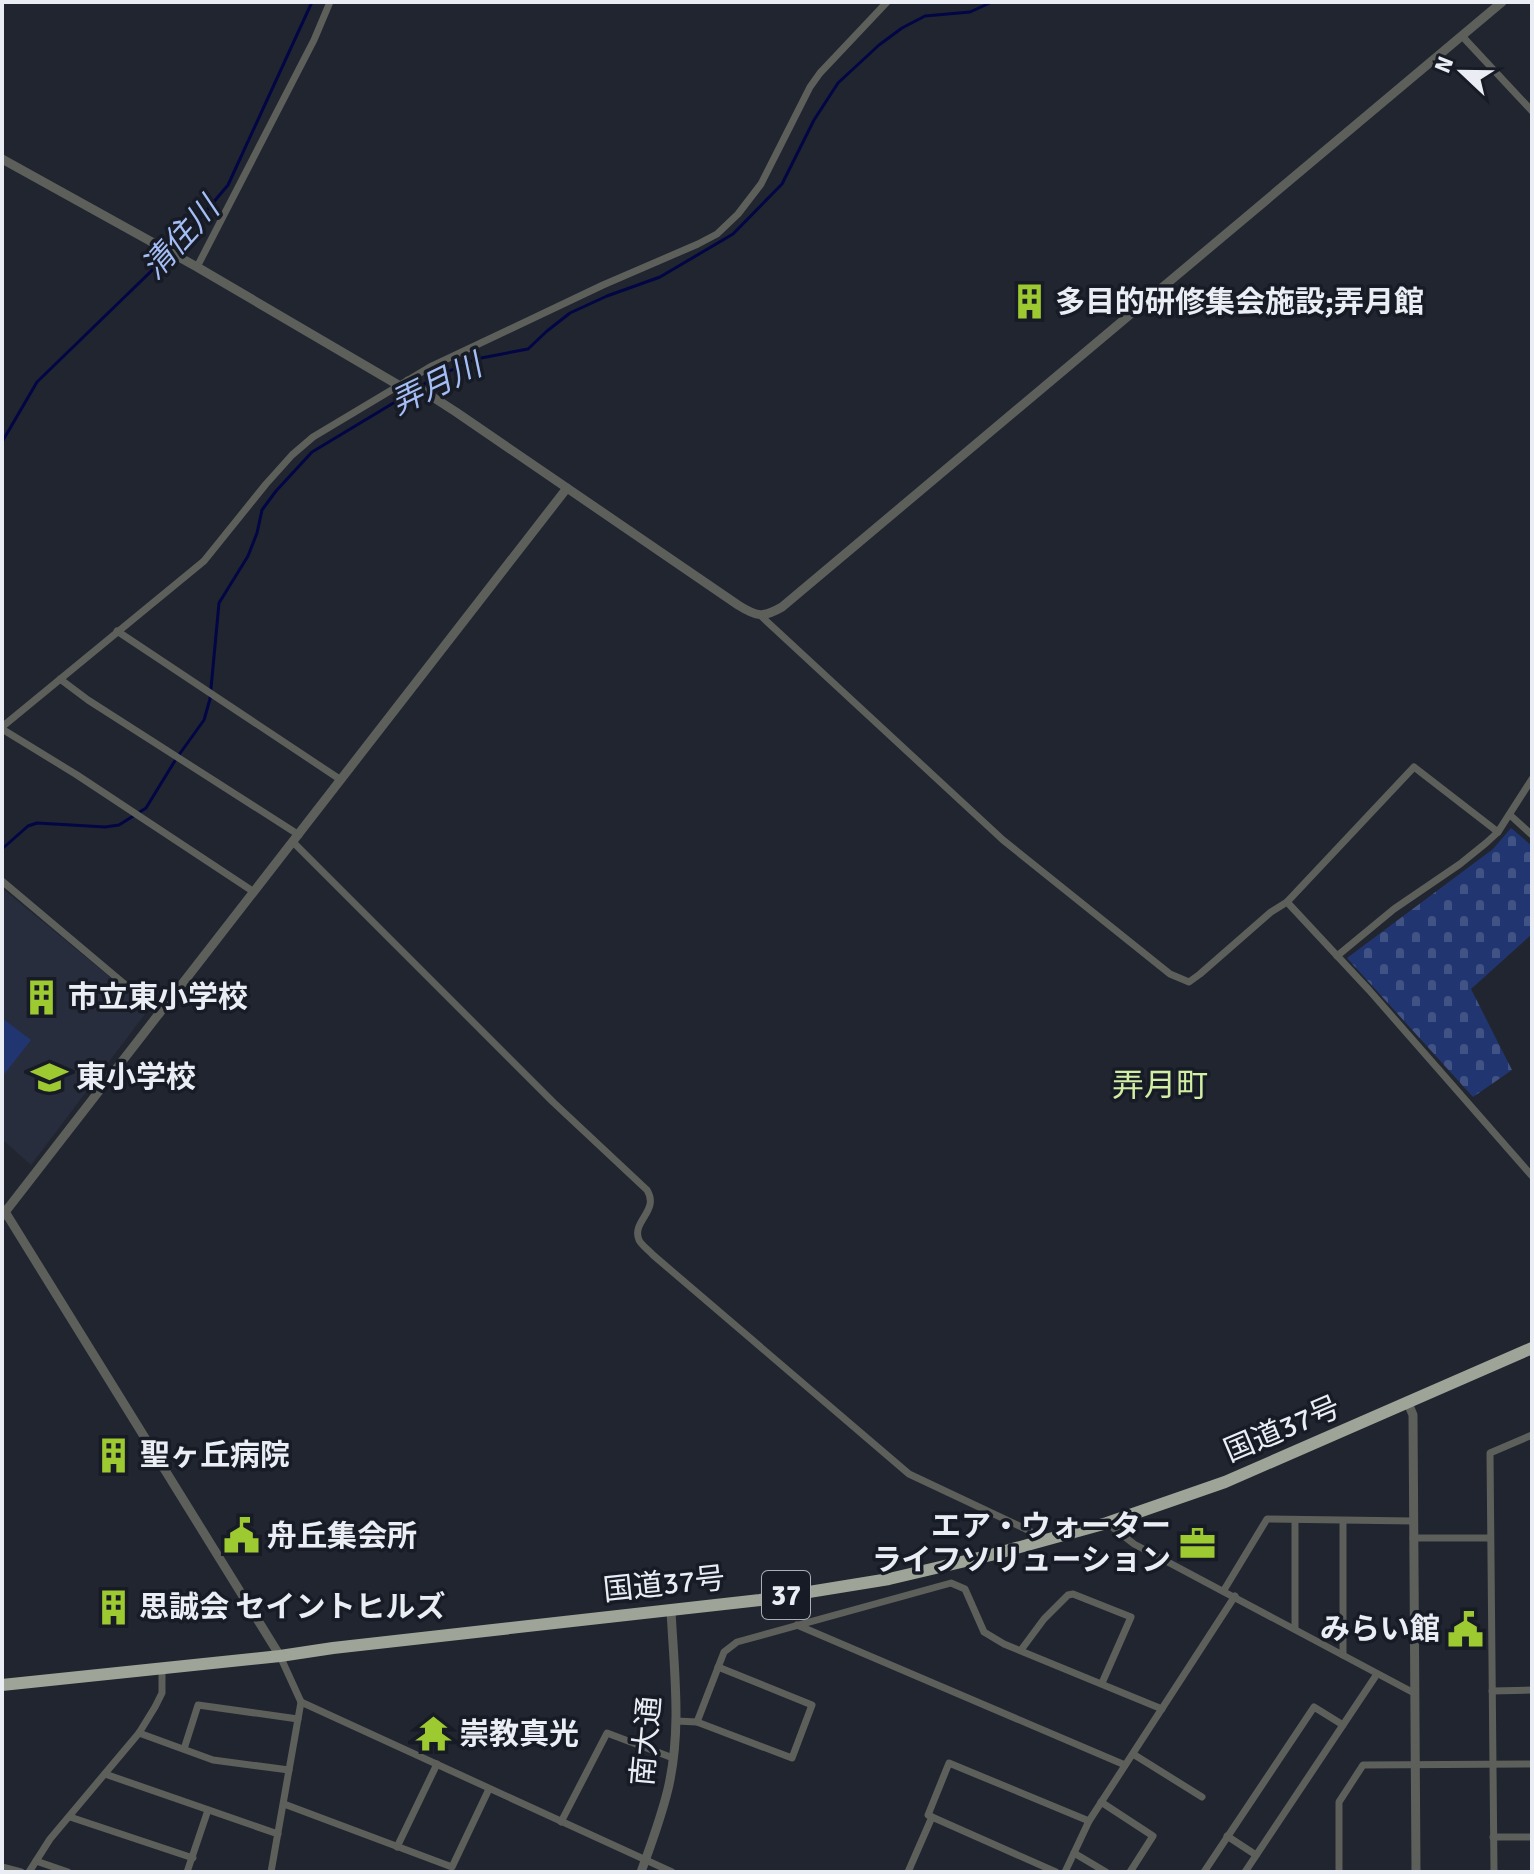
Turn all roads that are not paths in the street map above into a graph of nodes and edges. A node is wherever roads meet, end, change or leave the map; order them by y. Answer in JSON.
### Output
{"nodes":[{"id":1,"x":330,"y":2,"type":"edge"},
{"id":2,"x":887,"y":2,"type":"edge"},
{"id":3,"x":1502,"y":2,"type":"edge"},
{"id":4,"x":1462,"y":36,"type":"junction"},
{"id":5,"x":1532,"y":111,"type":"edge"},
{"id":6,"x":2,"y":159,"type":"edge"},
{"id":7,"x":197,"y":267,"type":"junction"},
{"id":8,"x":404,"y":384,"type":"junction"},
{"id":9,"x":567,"y":488,"type":"junction"},
{"id":10,"x":761,"y":616,"type":"junction"},
{"id":11,"x":117,"y":631,"type":"junction"},
{"id":12,"x":60,"y":679,"type":"junction"},
{"id":13,"x":2,"y":728,"type":"edge"},
{"id":14,"x":1532,"y":779,"type":"edge"},
{"id":15,"x":341,"y":780,"type":"junction"},
{"id":16,"x":1510,"y":815,"type":"junction"},
{"id":17,"x":1498,"y":832,"type":"junction"},
{"id":18,"x":1532,"y":835,"type":"edge"},
{"id":19,"x":296,"y":838,"type":"junction"},
{"id":20,"x":2,"y":881,"type":"edge"},
{"id":21,"x":254,"y":892,"type":"junction"},
{"id":22,"x":1287,"y":902,"type":"junction"},
{"id":23,"x":1337,"y":956,"type":"junction"},
{"id":24,"x":160,"y":1014,"type":"junction"},
{"id":25,"x":1532,"y":1176,"type":"edge"},
{"id":26,"x":3,"y":1212,"type":"edge"},
{"id":27,"x":1532,"y":1348,"type":"edge"},
{"id":28,"x":1408,"y":1403,"type":"junction"},
{"id":29,"x":1532,"y":1435,"type":"edge"},
{"id":30,"x":1295,"y":1520,"type":"junction"},
{"id":31,"x":1343,"y":1521,"type":"junction"},
{"id":32,"x":1413,"y":1521,"type":"junction"},
{"id":33,"x":1107,"y":1523,"type":"junction"},
{"id":34,"x":1413,"y":1538,"type":"junction"},
{"id":35,"x":1490,"y":1538,"type":"junction"},
{"id":36,"x":1038,"y":1542,"type":"junction"},
{"id":37,"x":1224,"y":1590,"type":"junction"},
{"id":38,"x":1235,"y":1596,"type":"junction"},
{"id":39,"x":671,"y":1610,"type":"junction"},
{"id":40,"x":797,"y":1625,"type":"junction"},
{"id":41,"x":1295,"y":1629,"type":"junction"},
{"id":42,"x":1021,"y":1650,"type":"junction"},
{"id":43,"x":1343,"y":1655,"type":"junction"},
{"id":44,"x":280,"y":1656,"type":"junction"},
{"id":45,"x":162,"y":1667,"type":"junction"},
{"id":46,"x":718,"y":1667,"type":"junction"},
{"id":47,"x":1377,"y":1674,"type":"junction"},
{"id":48,"x":1102,"y":1683,"type":"junction"},
{"id":49,"x":2,"y":1685,"type":"edge"},
{"id":50,"x":1532,"y":1690,"type":"edge"},
{"id":51,"x":1492,"y":1691,"type":"junction"},
{"id":52,"x":1414,"y":1693,"type":"junction"},
{"id":53,"x":301,"y":1702,"type":"junction"},
{"id":54,"x":1162,"y":1709,"type":"junction"},
{"id":55,"x":298,"y":1719,"type":"junction"},
{"id":56,"x":676,"y":1721,"type":"junction"},
{"id":57,"x":697,"y":1722,"type":"junction"},
{"id":58,"x":1343,"y":1725,"type":"junction"},
{"id":59,"x":139,"y":1733,"type":"junction"},
{"id":60,"x":184,"y":1749,"type":"junction"},
{"id":61,"x":1133,"y":1754,"type":"junction"},
{"id":62,"x":673,"y":1758,"type":"junction"},
{"id":63,"x":437,"y":1764,"type":"junction"},
{"id":64,"x":1415,"y":1764,"type":"junction"},
{"id":65,"x":1532,"y":1764,"type":"edge"},
{"id":66,"x":1125,"y":1765,"type":"junction"},
{"id":67,"x":1493,"y":1765,"type":"junction"},
{"id":68,"x":289,"y":1770,"type":"junction"},
{"id":69,"x":105,"y":1774,"type":"junction"},
{"id":70,"x":489,"y":1789,"type":"junction"},
{"id":71,"x":1202,"y":1797,"type":"dead end"},
{"id":72,"x":1101,"y":1802,"type":"junction"},
{"id":73,"x":284,"y":1804,"type":"junction"},
{"id":74,"x":208,"y":1810,"type":"junction"},
{"id":75,"x":70,"y":1817,"type":"junction"},
{"id":76,"x":932,"y":1817,"type":"junction"},
{"id":77,"x":1089,"y":1821,"type":"junction"},
{"id":78,"x":561,"y":1822,"type":"junction"},
{"id":79,"x":278,"y":1834,"type":"junction"},
{"id":80,"x":1227,"y":1836,"type":"junction"},
{"id":81,"x":1493,"y":1837,"type":"junction"},
{"id":82,"x":1532,"y":1837,"type":"edge"},
{"id":83,"x":397,"y":1847,"type":"junction"},
{"id":84,"x":1074,"y":1853,"type":"junction"},
{"id":85,"x":1256,"y":1855,"type":"junction"},
{"id":86,"x":193,"y":1858,"type":"junction"},
{"id":87,"x":645,"y":1860,"type":"junction"},
{"id":88,"x":36,"y":1861,"type":"junction"},
{"id":89,"x":2,"y":1867,"type":"edge"},
{"id":90,"x":21,"y":1872,"type":"edge"},
{"id":91,"x":29,"y":1872,"type":"edge"},
{"id":92,"x":68,"y":1872,"type":"edge"},
{"id":93,"x":187,"y":1872,"type":"edge"},
{"id":94,"x":271,"y":1872,"type":"edge"},
{"id":95,"x":641,"y":1872,"type":"edge"},
{"id":96,"x":672,"y":1872,"type":"edge"},
{"id":97,"x":908,"y":1872,"type":"edge"},
{"id":98,"x":1056,"y":1872,"type":"edge"},
{"id":99,"x":1065,"y":1872,"type":"edge"},
{"id":100,"x":1106,"y":1872,"type":"edge"},
{"id":101,"x":1130,"y":1872,"type":"edge"},
{"id":102,"x":1204,"y":1872,"type":"edge"},
{"id":103,"x":1245,"y":1872,"type":"edge"},
{"id":104,"x":1339,"y":1872,"type":"edge"},
{"id":105,"x":1416,"y":1872,"type":"edge"},
{"id":106,"x":1494,"y":1872,"type":"edge"}],
"edges":[{"from":1,"to":7,"type":"street"},
{"from":2,"to":8,"type":"street"},
{"from":3,"to":4,"type":"street"},
{"from":4,"to":5,"type":"street"},
{"from":4,"to":10,"type":"street"},
{"from":6,"to":7,"type":"street"},
{"from":7,"to":8,"type":"street"},
{"from":8,"to":9,"type":"street"},
{"from":8,"to":11,"type":"street"},
{"from":9,"to":10,"type":"street"},
{"from":9,"to":15,"type":"street"},
{"from":10,"to":22,"type":"street"},
{"from":11,"to":12,"type":"street"},
{"from":11,"to":15,"type":"street"},
{"from":12,"to":13,"type":"street"},
{"from":12,"to":19,"type":"street"},
{"from":13,"to":21,"type":"street"},
{"from":14,"to":16,"type":"street"},
{"from":15,"to":19,"type":"street"},
{"from":16,"to":17,"type":"street"},
{"from":16,"to":18,"type":"street"},
{"from":17,"to":22,"type":"street"},
{"from":17,"to":23,"type":"street"},
{"from":19,"to":21,"type":"street"},
{"from":19,"to":36,"type":"street"},
{"from":20,"to":24,"type":"street"},
{"from":21,"to":24,"type":"street"},
{"from":22,"to":23,"type":"street"},
{"from":23,"to":25,"type":"street"},
{"from":24,"to":26,"type":"street"},
{"from":26,"to":44,"type":"street"},
{"from":27,"to":28,"type":"highway","name":"国道37号","number":"37"},
{"from":28,"to":32,"type":"street"},
{"from":28,"to":33,"type":"highway","name":"国道37号","number":"37"},
{"from":29,"to":35,"type":"street"},
{"from":30,"to":31,"type":"street"},
{"from":30,"to":37,"type":"street"},
{"from":30,"to":41,"type":"street"},
{"from":31,"to":32,"type":"street"},
{"from":31,"to":43,"type":"street"},
{"from":32,"to":34,"type":"street"},
{"from":33,"to":36,"type":"highway","name":"国道37号","number":"37"},
{"from":33,"to":37,"type":"street"},
{"from":34,"to":35,"type":"street"},
{"from":34,"to":52,"type":"street"},
{"from":35,"to":51,"type":"street"},
{"from":36,"to":39,"type":"highway","name":"国道37号","number":"37"},
{"from":37,"to":38,"type":"street"},
{"from":38,"to":41,"type":"street"},
{"from":38,"to":54,"type":"street"},
{"from":39,"to":44,"type":"highway","name":"国道37号","number":"37"},
{"from":39,"to":56,"type":"street","name":"南大通"},
{"from":40,"to":42,"type":"street"},
{"from":40,"to":46,"type":"street"},
{"from":40,"to":66,"type":"street"},
{"from":41,"to":43,"type":"street"},
{"from":42,"to":48,"type":"street"},
{"from":42,"to":48,"type":"street"},
{"from":43,"to":47,"type":"street"},
{"from":44,"to":45,"type":"highway","name":"国道37号","number":"37"},
{"from":44,"to":53,"type":"street"},
{"from":45,"to":49,"type":"highway","name":"国道37号","number":"37"},
{"from":45,"to":59,"type":"street"},
{"from":46,"to":57,"type":"street"},
{"from":46,"to":57,"type":"street"},
{"from":47,"to":52,"type":"street"},
{"from":47,"to":58,"type":"street"},
{"from":48,"to":54,"type":"street"},
{"from":50,"to":51,"type":"street"},
{"from":51,"to":67,"type":"street"},
{"from":52,"to":64,"type":"street"},
{"from":53,"to":55,"type":"street"},
{"from":53,"to":63,"type":"street"},
{"from":54,"to":61,"type":"street"},
{"from":55,"to":60,"type":"street"},
{"from":55,"to":68,"type":"street"},
{"from":56,"to":57,"type":"street"},
{"from":56,"to":62,"type":"street","name":"南大通"},
{"from":58,"to":80,"type":"street"},
{"from":58,"to":85,"type":"street"},
{"from":59,"to":60,"type":"street"},
{"from":59,"to":69,"type":"street"},
{"from":60,"to":68,"type":"street"},
{"from":61,"to":66,"type":"street"},
{"from":61,"to":71,"type":"street"},
{"from":62,"to":78,"type":"street"},
{"from":62,"to":87,"type":"street","name":"南大通"},
{"from":63,"to":70,"type":"street"},
{"from":63,"to":83,"type":"street"},
{"from":64,"to":67,"type":"street"},
{"from":64,"to":104,"type":"street"},
{"from":64,"to":105,"type":"street"},
{"from":65,"to":67,"type":"street"},
{"from":66,"to":72,"type":"street"},
{"from":67,"to":81,"type":"street"},
{"from":68,"to":73,"type":"street"},
{"from":69,"to":74,"type":"street"},
{"from":69,"to":75,"type":"street"},
{"from":70,"to":78,"type":"street"},
{"from":70,"to":83,"type":"street"},
{"from":72,"to":77,"type":"street"},
{"from":72,"to":101,"type":"street"},
{"from":73,"to":79,"type":"street"},
{"from":73,"to":83,"type":"street"},
{"from":74,"to":79,"type":"street"},
{"from":74,"to":86,"type":"street"},
{"from":75,"to":86,"type":"street"},
{"from":75,"to":88,"type":"street"},
{"from":76,"to":77,"type":"street"},
{"from":76,"to":97,"type":"street"},
{"from":76,"to":98,"type":"street"},
{"from":77,"to":84,"type":"street"},
{"from":78,"to":87,"type":"street"},
{"from":79,"to":94,"type":"street"},
{"from":80,"to":85,"type":"street"},
{"from":80,"to":102,"type":"street"},
{"from":81,"to":82,"type":"street"},
{"from":81,"to":106,"type":"street"},
{"from":84,"to":99,"type":"street"},
{"from":84,"to":100,"type":"street"},
{"from":85,"to":103,"type":"street"},
{"from":86,"to":93,"type":"street"},
{"from":87,"to":95,"type":"street","name":"南大通"},
{"from":87,"to":96,"type":"street"},
{"from":88,"to":91,"type":"street"},
{"from":88,"to":92,"type":"street"},
{"from":89,"to":90,"type":"street"}]}
